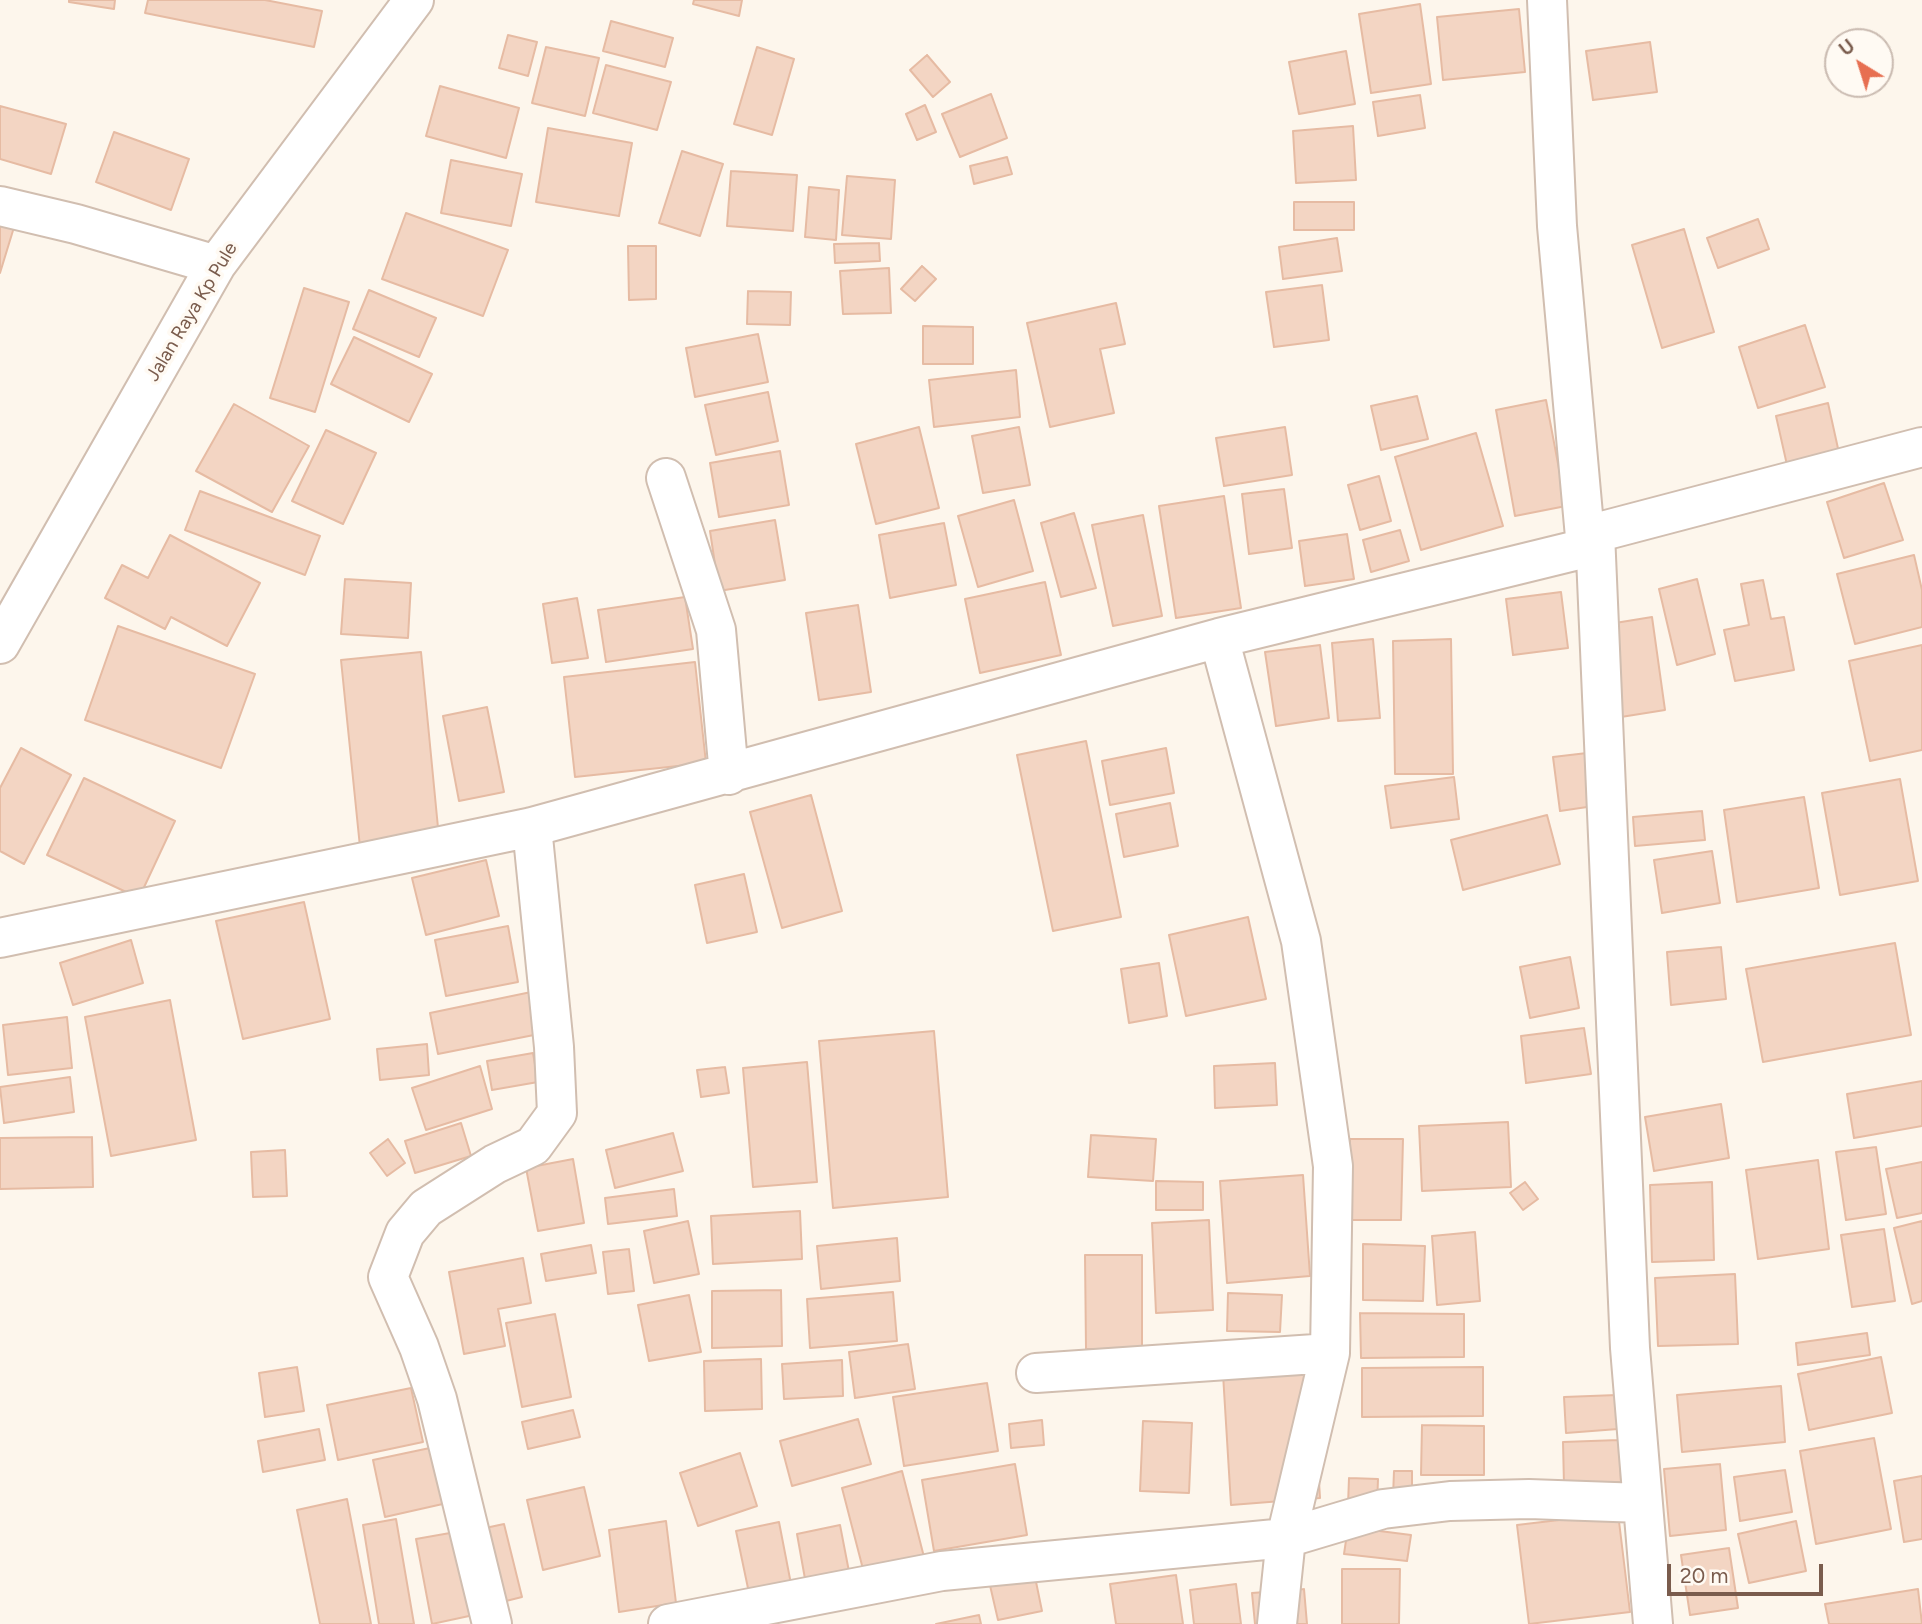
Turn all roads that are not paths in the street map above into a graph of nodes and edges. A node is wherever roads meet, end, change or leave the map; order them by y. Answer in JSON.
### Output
{"nodes":[{"id":1,"x":414,"y":0,"type":"edge"},
{"id":2,"x":1547,"y":0,"type":"edge"},
{"id":3,"x":0,"y":206,"type":"edge"},
{"id":4,"x":216,"y":265,"type":"junction"},
{"id":5,"x":1922,"y":447,"type":"edge"},
{"id":6,"x":666,"y":478,"type":"dead end"},
{"id":7,"x":1590,"y":540,"type":"junction"},
{"id":8,"x":1219,"y":638,"type":"junction"},
{"id":9,"x":0,"y":644,"type":"edge"},
{"id":10,"x":729,"y":775,"type":"junction"},
{"id":11,"x":532,"y":827,"type":"junction"},
{"id":12,"x":0,"y":937,"type":"edge"},
{"id":13,"x":1330,"y":1353,"type":"junction"},
{"id":14,"x":1036,"y":1373,"type":"dead end"},
{"id":15,"x":1643,"y":1503,"type":"junction"},
{"id":16,"x":1286,"y":1538,"type":"junction"},
{"id":17,"x":492,"y":1624,"type":"edge"},
{"id":18,"x":670,"y":1624,"type":"edge"},
{"id":19,"x":1276,"y":1624,"type":"edge"},
{"id":20,"x":1653,"y":1624,"type":"edge"}],
"edges":[{"from":1,"to":4,"type":"street","name":"Jalan Raya Kp Pule"},
{"from":2,"to":7,"type":"street"},
{"from":3,"to":4,"type":"street"},
{"from":4,"to":9,"type":"street","name":"Jalan Raya Kp Pule"},
{"from":5,"to":7,"type":"street"},
{"from":6,"to":10,"type":"street"},
{"from":7,"to":8,"type":"street"},
{"from":7,"to":15,"type":"street"},
{"from":8,"to":10,"type":"street"},
{"from":8,"to":13,"type":"street"},
{"from":10,"to":11,"type":"street"},
{"from":11,"to":12,"type":"street"},
{"from":11,"to":17,"type":"street"},
{"from":13,"to":14,"type":"street"},
{"from":13,"to":16,"type":"street"},
{"from":15,"to":16,"type":"street"},
{"from":15,"to":20,"type":"street"},
{"from":16,"to":18,"type":"street"},
{"from":16,"to":19,"type":"street"}]}
